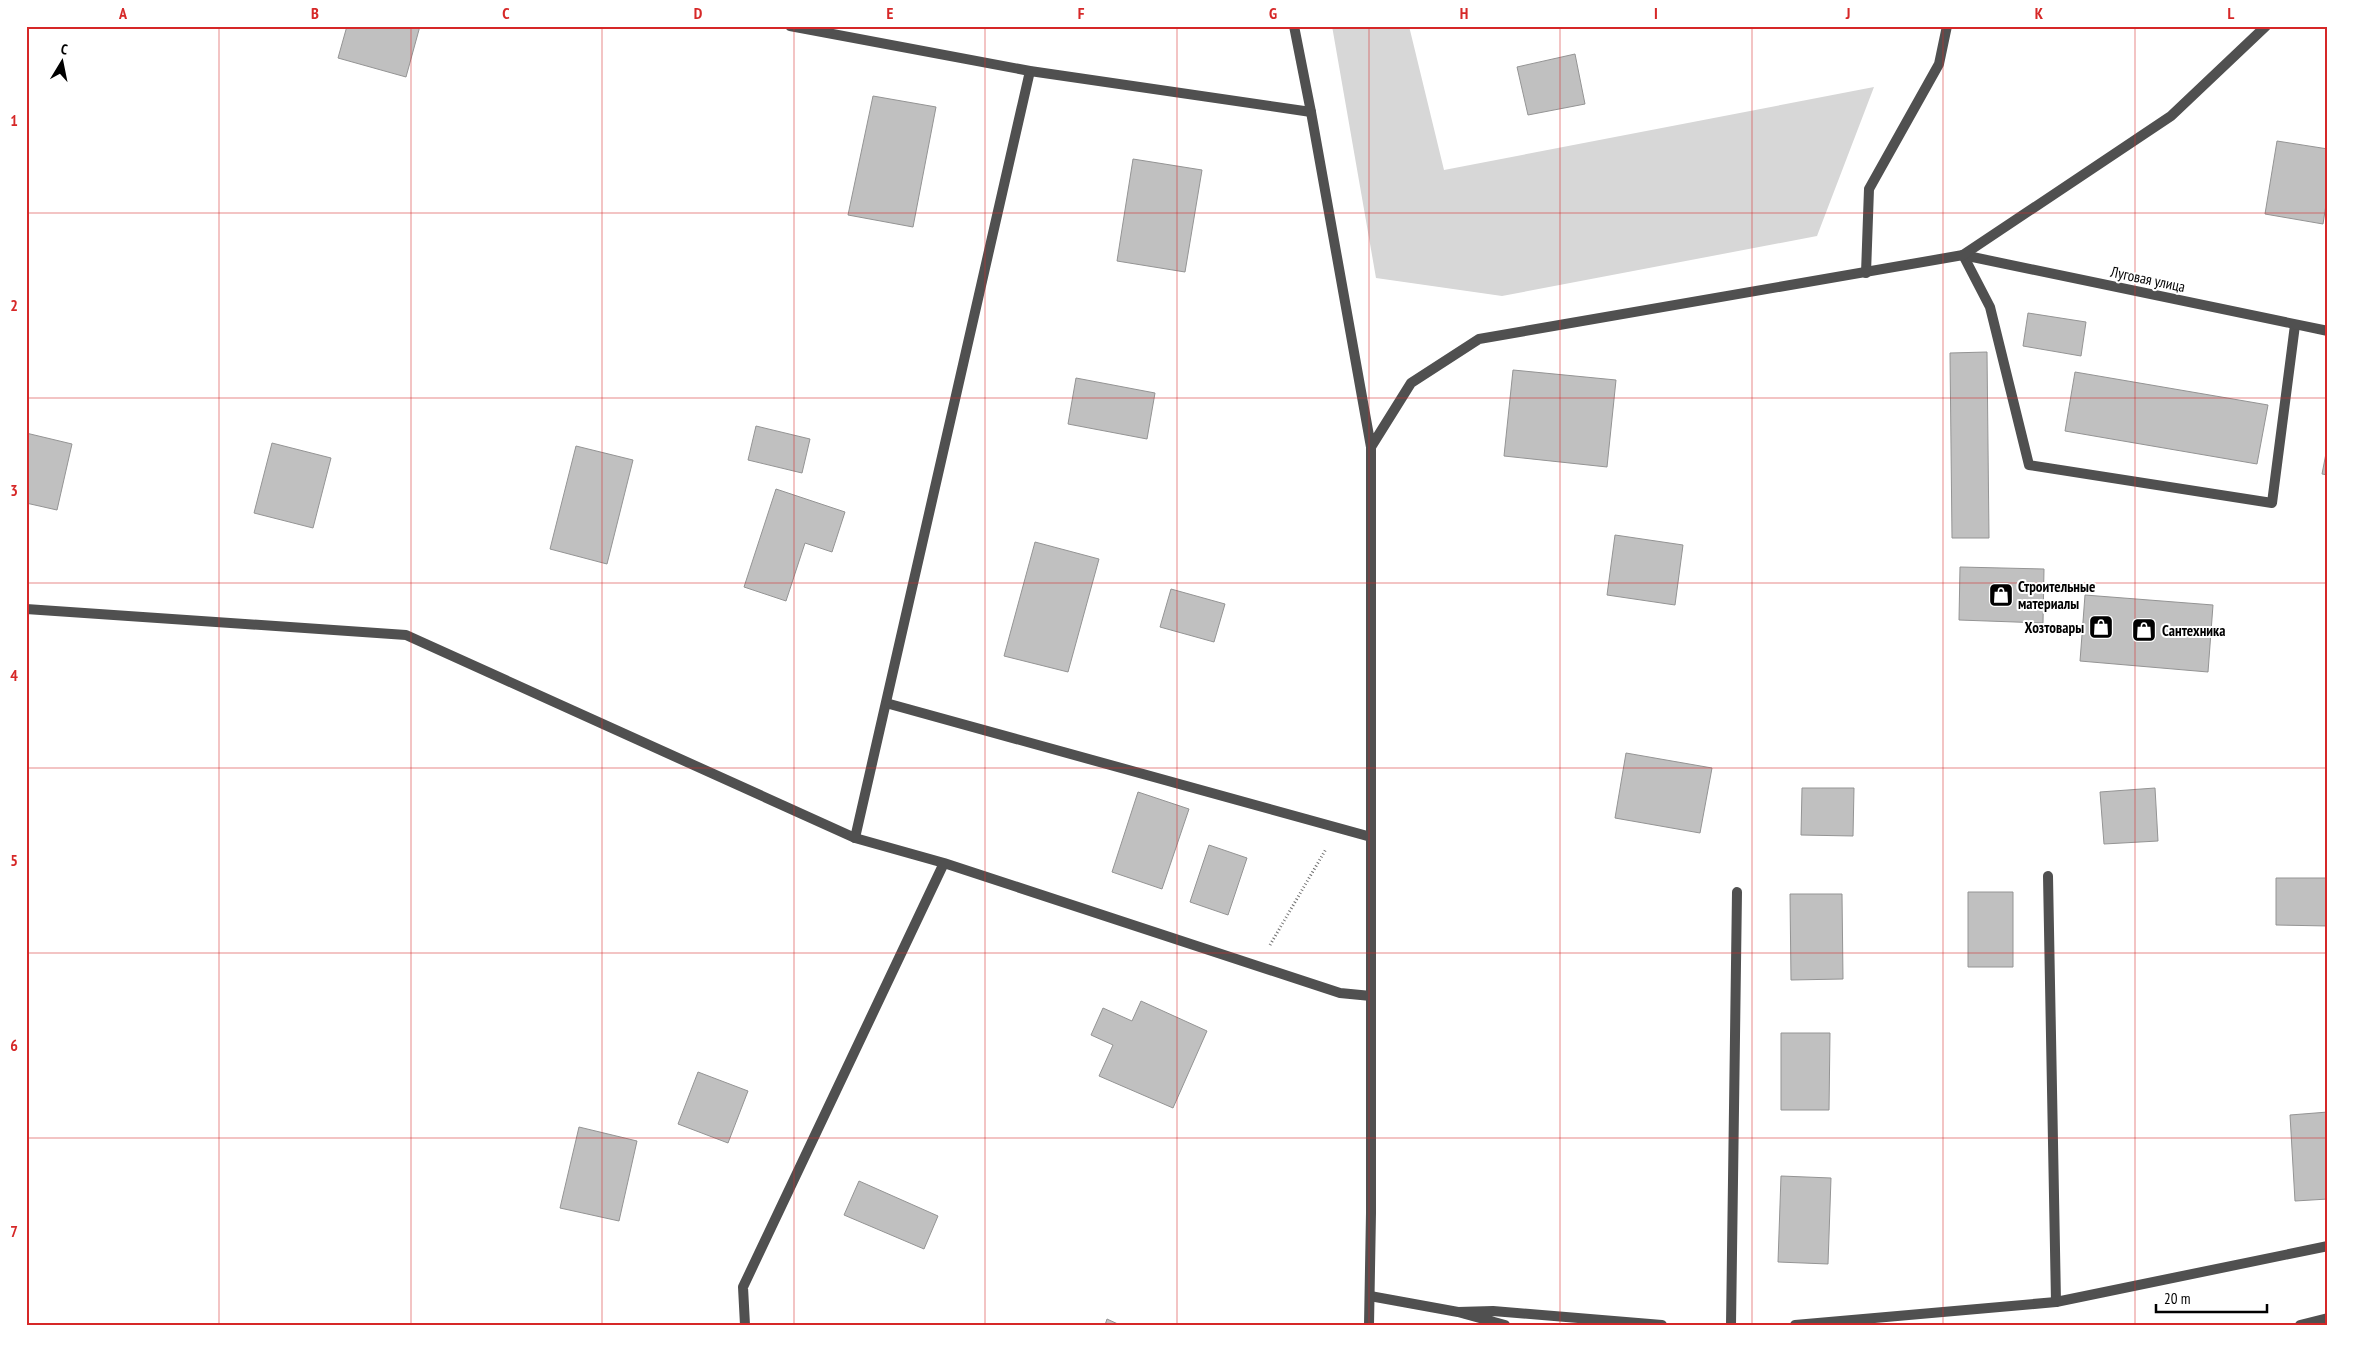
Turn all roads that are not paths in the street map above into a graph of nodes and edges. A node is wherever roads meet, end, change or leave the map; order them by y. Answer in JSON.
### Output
{"nodes":[{"id":1,"x":790,"y":26,"type":"edge"},
{"id":2,"x":1294,"y":26,"type":"edge"},
{"id":3,"x":1947,"y":26,"type":"edge"},
{"id":4,"x":2266,"y":26,"type":"edge"},
{"id":5,"x":1030,"y":71,"type":"junction"},
{"id":6,"x":1311,"y":112,"type":"junction"},
{"id":7,"x":1963,"y":255,"type":"junction"},
{"id":8,"x":1866,"y":273,"type":"junction"},
{"id":9,"x":2295,"y":325,"type":"junction"},
{"id":10,"x":2328,"y":331,"type":"edge"},
{"id":11,"x":1371,"y":447,"type":"junction"},
{"id":12,"x":26,"y":609,"type":"edge"},
{"id":13,"x":886,"y":703,"type":"junction"},
{"id":14,"x":1371,"y":837,"type":"junction"},
{"id":15,"x":855,"y":838,"type":"junction"},
{"id":16,"x":944,"y":863,"type":"junction"},
{"id":17,"x":2048,"y":876,"type":"dead end"},
{"id":18,"x":1737,"y":892,"type":"dead end"},
{"id":19,"x":1371,"y":996,"type":"junction"},
{"id":20,"x":2328,"y":1246,"type":"edge"},
{"id":21,"x":1370,"y":1296,"type":"junction"},
{"id":22,"x":2056,"y":1302,"type":"junction"},
{"id":23,"x":1458,"y":1312,"type":"junction"},
{"id":24,"x":2328,"y":1318,"type":"edge"},
{"id":25,"x":744,"y":1325,"type":"edge"},
{"id":26,"x":1369,"y":1325,"type":"edge"},
{"id":27,"x":1505,"y":1325,"type":"edge"},
{"id":28,"x":1662,"y":1325,"type":"edge"},
{"id":29,"x":1731,"y":1325,"type":"edge"},
{"id":30,"x":1795,"y":1325,"type":"edge"},
{"id":31,"x":2300,"y":1325,"type":"edge"}],
"edges":[{"from":1,"to":5,"type":"street"},
{"from":2,"to":6,"type":"street"},
{"from":3,"to":8,"type":"street"},
{"from":4,"to":7,"type":"street"},
{"from":5,"to":6,"type":"street"},
{"from":5,"to":13,"type":"street"},
{"from":6,"to":11,"type":"street"},
{"from":7,"to":8,"type":"street"},
{"from":7,"to":9,"type":"street","name":"Луговая улица"},
{"from":7,"to":9,"type":"street"},
{"from":8,"to":11,"type":"street"},
{"from":9,"to":10,"type":"street","name":"Луговая улица"},
{"from":11,"to":14,"type":"street"},
{"from":12,"to":15,"type":"street"},
{"from":13,"to":14,"type":"street"},
{"from":13,"to":15,"type":"street"},
{"from":14,"to":19,"type":"street"},
{"from":15,"to":16,"type":"street"},
{"from":16,"to":19,"type":"street"},
{"from":16,"to":25,"type":"street"},
{"from":17,"to":22,"type":"street"},
{"from":18,"to":29,"type":"street"},
{"from":19,"to":21,"type":"street"},
{"from":20,"to":22,"type":"street"},
{"from":21,"to":23,"type":"street"},
{"from":21,"to":26,"type":"street"},
{"from":22,"to":30,"type":"street"},
{"from":23,"to":27,"type":"street"},
{"from":23,"to":28,"type":"street"},
{"from":24,"to":31,"type":"street"}]}
